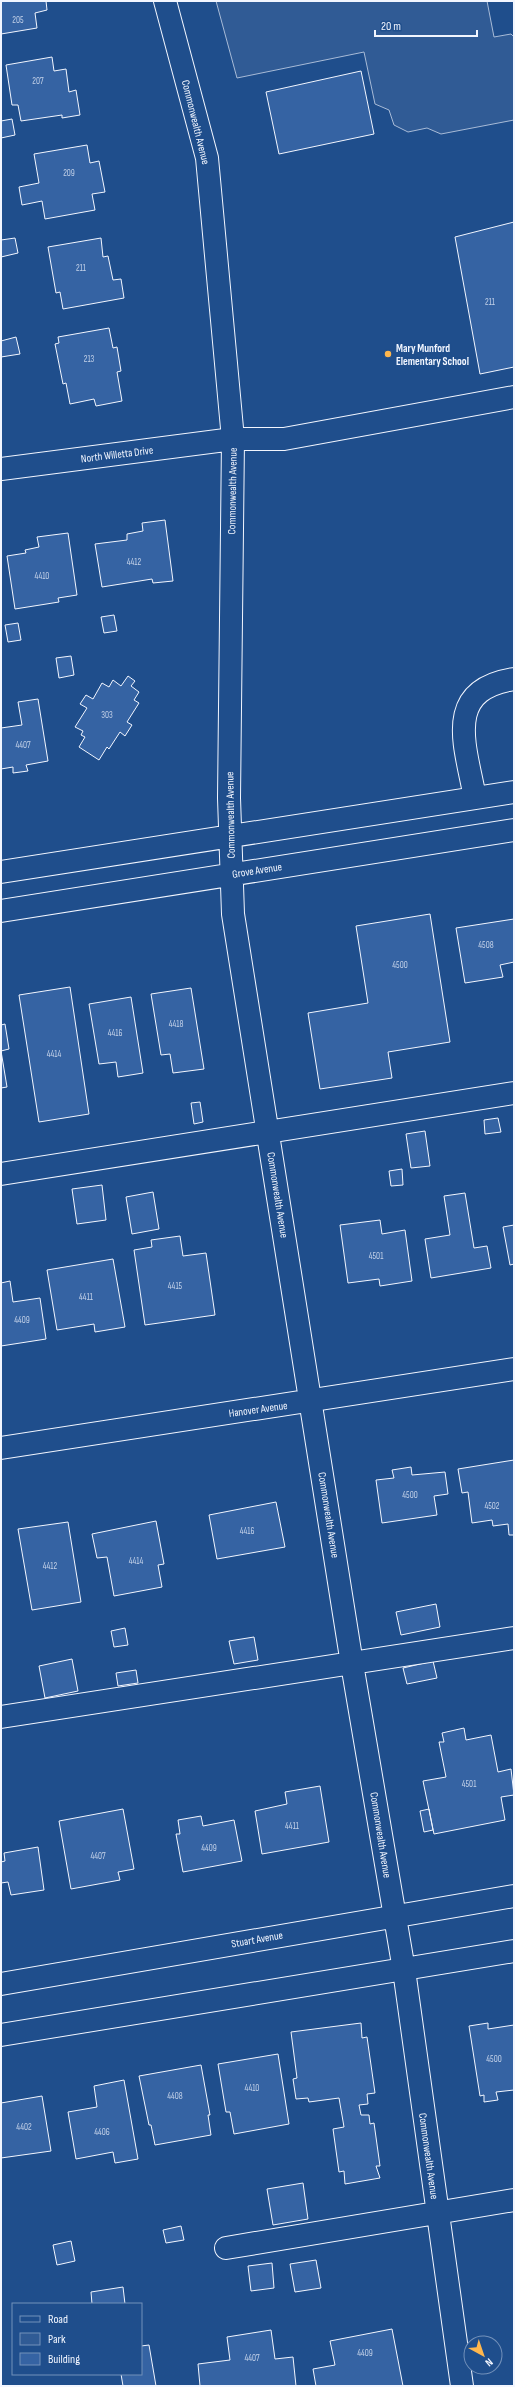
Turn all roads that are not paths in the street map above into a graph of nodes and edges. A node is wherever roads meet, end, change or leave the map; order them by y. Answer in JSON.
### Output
{"nodes":[{"id":1,"x":165,"y":1,"type":"edge"},
{"id":2,"x":514,"y":397,"type":"edge"},
{"id":3,"x":233,"y":440,"type":"junction"},
{"id":4,"x":1,"y":469,"type":"edge"},
{"id":5,"x":514,"y":679,"type":"edge"},
{"id":6,"x":514,"y":792,"type":"edge"},
{"id":7,"x":474,"y":798,"type":"junction"},
{"id":8,"x":514,"y":830,"type":"edge"},
{"id":9,"x":230,"y":836,"type":"junction"},
{"id":10,"x":1,"y":872,"type":"edge"},
{"id":11,"x":231,"y":874,"type":"junction"},
{"id":12,"x":1,"y":911,"type":"edge"},
{"id":13,"x":514,"y":1093,"type":"edge"},
{"id":14,"x":269,"y":1132,"type":"junction"},
{"id":15,"x":1,"y":1174,"type":"edge"},
{"id":16,"x":514,"y":1368,"type":"edge"},
{"id":17,"x":311,"y":1401,"type":"junction"},
{"id":18,"x":1,"y":1448,"type":"edge"},
{"id":19,"x":514,"y":1638,"type":"edge"},
{"id":20,"x":352,"y":1664,"type":"junction"},
{"id":21,"x":1,"y":1717,"type":"edge"},
{"id":22,"x":514,"y":1896,"type":"edge"},
{"id":23,"x":394,"y":1915,"type":"junction"},
{"id":24,"x":514,"y":1951,"type":"edge"},
{"id":25,"x":404,"y":1970,"type":"junction"},
{"id":26,"x":1,"y":1984,"type":"edge"},
{"id":27,"x":1,"y":2035,"type":"edge"},
{"id":28,"x":514,"y":2200,"type":"edge"},
{"id":29,"x":436,"y":2211,"type":"junction"},
{"id":30,"x":226,"y":2248,"type":"dead end"},
{"id":31,"x":462,"y":2386,"type":"edge"}],
"edges":[{"from":1,"to":3,"type":"street","name":"Commonwealth Avenue"},
{"from":2,"to":3,"type":"street","name":"North Willetta Drive"},
{"from":3,"to":4,"type":"street","name":"North Willetta Drive"},
{"from":3,"to":9,"type":"street","name":"Commonwealth Avenue"},
{"from":5,"to":7,"type":"street"},
{"from":6,"to":7,"type":"street"},
{"from":7,"to":9,"type":"street"},
{"from":8,"to":11,"type":"street","name":"Grove Avenue"},
{"from":9,"to":10,"type":"street"},
{"from":9,"to":11,"type":"street","name":"Commonwealth Avenue"},
{"from":11,"to":12,"type":"street","name":"Grove Avenue"},
{"from":11,"to":14,"type":"street","name":"Commonwealth Avenue"},
{"from":13,"to":14,"type":"street"},
{"from":14,"to":15,"type":"street"},
{"from":14,"to":17,"type":"street","name":"Commonwealth Avenue"},
{"from":16,"to":17,"type":"street","name":"Hanover Avenue"},
{"from":17,"to":18,"type":"street","name":"Hanover Avenue"},
{"from":17,"to":20,"type":"street","name":"Commonwealth Avenue"},
{"from":19,"to":20,"type":"street"},
{"from":20,"to":21,"type":"street"},
{"from":20,"to":23,"type":"street","name":"Commonwealth Avenue"},
{"from":22,"to":23,"type":"street","name":"Stuart Avenue"},
{"from":23,"to":25,"type":"street","name":"Commonwealth Avenue"},
{"from":23,"to":26,"type":"street","name":"Stuart Avenue"},
{"from":24,"to":25,"type":"street"},
{"from":25,"to":27,"type":"street"},
{"from":25,"to":29,"type":"street","name":"Commonwealth Avenue"},
{"from":28,"to":29,"type":"street"},
{"from":29,"to":30,"type":"street"},
{"from":29,"to":31,"type":"street","name":"Commonwealth Avenue"}]}
